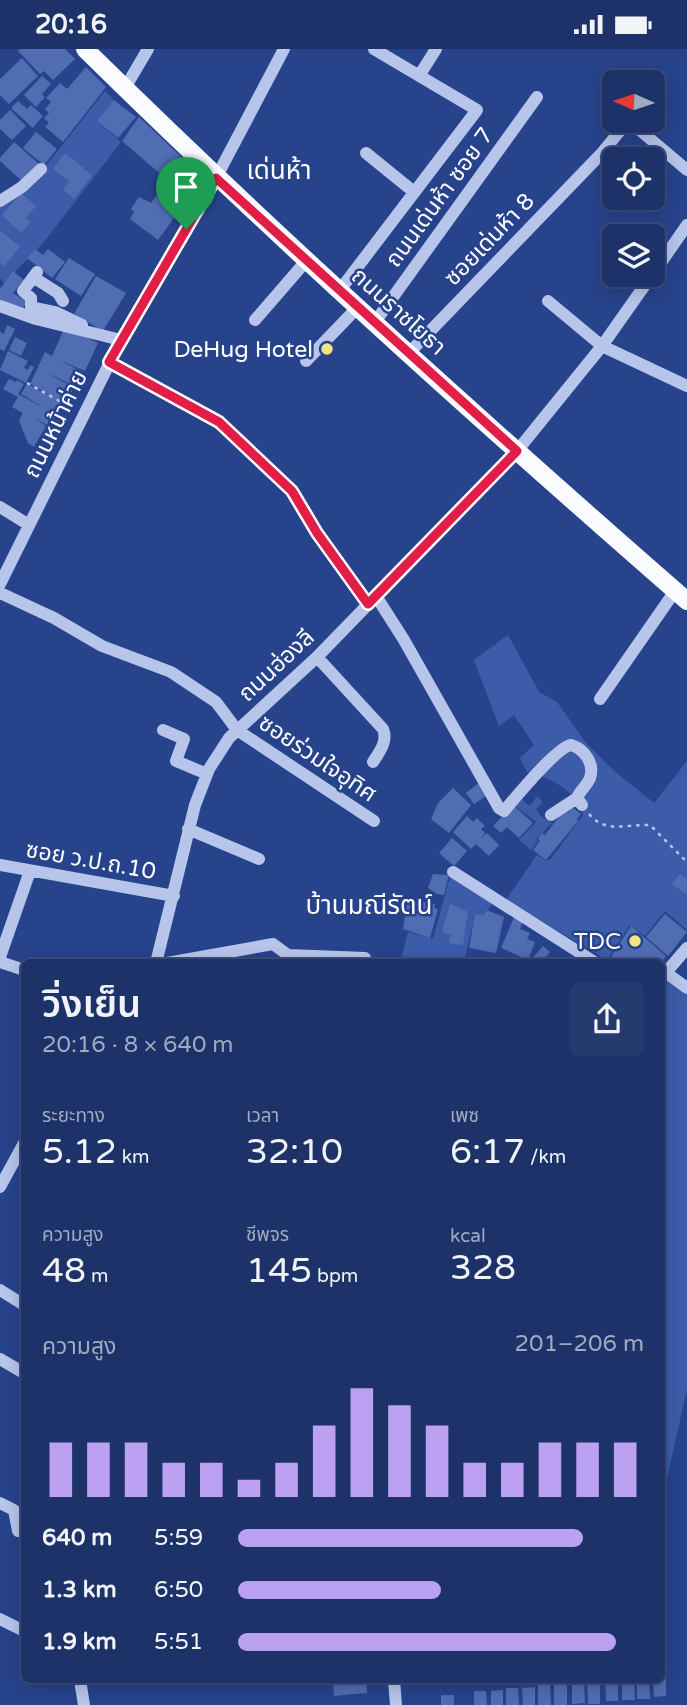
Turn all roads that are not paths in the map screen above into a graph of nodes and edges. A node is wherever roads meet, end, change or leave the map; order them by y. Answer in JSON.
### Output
{"nodes":[{"id":1,"x":85,"y":49,"type":"edge"},
{"id":2,"x":148,"y":49,"type":"edge"},
{"id":3,"x":284,"y":49,"type":"edge"},
{"id":4,"x":374,"y":49,"type":"edge"},
{"id":5,"x":436,"y":49,"type":"edge"},
{"id":6,"x":419,"y":76,"type":"junction"},
{"id":7,"x":125,"y":88,"type":"junction"},
{"id":8,"x":537,"y":97,"type":"dead end"},
{"id":9,"x":618,"y":133,"type":"edge"},
{"id":10,"x":642,"y":133,"type":"edge"},
{"id":11,"x":366,"y":153,"type":"dead end"},
{"id":12,"x":41,"y":169,"type":"dead end"},
{"id":13,"x":687,"y":170,"type":"edge"},
{"id":14,"x":216,"y":178,"type":"junction"},
{"id":15,"x":414,"y":192,"type":"junction"},
{"id":16,"x":0,"y":201,"type":"edge"},
{"id":17,"x":687,"y":225,"type":"edge"},
{"id":18,"x":665,"y":256,"type":"edge"},
{"id":19,"x":307,"y":260,"type":"junction"},
{"id":20,"x":643,"y":287,"type":"edge"},
{"id":21,"x":340,"y":290,"type":"junction"},
{"id":22,"x":63,"y":301,"type":"dead end"},
{"id":23,"x":548,"y":301,"type":"dead end"},
{"id":24,"x":0,"y":306,"type":"edge"},
{"id":25,"x":358,"y":307,"type":"junction"},
{"id":26,"x":255,"y":320,"type":"dead end"},
{"id":27,"x":375,"y":322,"type":"junction"},
{"id":28,"x":94,"y":333,"type":"junction"},
{"id":29,"x":121,"y":340,"type":"junction"},
{"id":30,"x":602,"y":346,"type":"junction"},
{"id":31,"x":409,"y":353,"type":"junction"},
{"id":32,"x":306,"y":361,"type":"dead end"},
{"id":33,"x":109,"y":362,"type":"junction"},
{"id":34,"x":687,"y":386,"type":"edge"},
{"id":35,"x":517,"y":451,"type":"junction"},
{"id":36,"x":0,"y":507,"type":"edge"},
{"id":37,"x":29,"y":525,"type":"junction"},
{"id":38,"x":0,"y":584,"type":"edge"},
{"id":39,"x":0,"y":593,"type":"edge"},
{"id":40,"x":681,"y":596,"type":"edge"},
{"id":41,"x":372,"y":600,"type":"junction"},
{"id":42,"x":317,"y":657,"type":"junction"},
{"id":43,"x":600,"y":699,"type":"dead end"},
{"id":44,"x":163,"y":730,"type":"dead end"},
{"id":45,"x":237,"y":730,"type":"junction"},
{"id":46,"x":373,"y":762,"type":"dead end"},
{"id":47,"x":207,"y":774,"type":"junction"},
{"id":48,"x":551,"y":815,"type":"dead end"},
{"id":49,"x":374,"y":821,"type":"dead end"},
{"id":50,"x":188,"y":829,"type":"junction"},
{"id":51,"x":259,"y":859,"type":"dead end"},
{"id":52,"x":0,"y":865,"type":"edge"},
{"id":53,"x":30,"y":871,"type":"junction"},
{"id":54,"x":453,"y":872,"type":"dead end"},
{"id":55,"x":174,"y":896,"type":"junction"},
{"id":56,"x":687,"y":948,"type":"edge"},
{"id":57,"x":365,"y":958,"type":"dead end"},
{"id":58,"x":0,"y":959,"type":"edge"},
{"id":59,"x":157,"y":959,"type":"edge"},
{"id":60,"x":189,"y":959,"type":"edge"},
{"id":61,"x":289,"y":959,"type":"edge"},
{"id":62,"x":590,"y":959,"type":"edge"},
{"id":63,"x":21,"y":969,"type":"edge"},
{"id":64,"x":665,"y":972,"type":"edge"},
{"id":65,"x":665,"y":975,"type":"edge"},
{"id":66,"x":687,"y":988,"type":"edge"},
{"id":67,"x":21,"y":1148,"type":"edge"},
{"id":68,"x":2,"y":1179,"type":"edge"},
{"id":69,"x":0,"y":1290,"type":"edge"},
{"id":70,"x":21,"y":1303,"type":"edge"},
{"id":71,"x":0,"y":1359,"type":"edge"},
{"id":72,"x":21,"y":1371,"type":"edge"},
{"id":73,"x":0,"y":1503,"type":"edge"},
{"id":74,"x":18,"y":1531,"type":"dead end"},
{"id":75,"x":0,"y":1619,"type":"edge"},
{"id":76,"x":21,"y":1630,"type":"edge"},
{"id":77,"x":80,"y":1683,"type":"edge"},
{"id":78,"x":394,"y":1683,"type":"edge"},
{"id":79,"x":84,"y":1705,"type":"edge"},
{"id":80,"x":396,"y":1705,"type":"edge"}],
"edges":[{"from":1,"to":7,"type":"main road","name":"ถนนราชโยธา"},
{"from":2,"to":7,"type":"street"},
{"from":3,"to":14,"type":"street","name":"ถนนหน้าค่าย"},
{"from":4,"to":6,"type":"street"},
{"from":5,"to":6,"type":"street"},
{"from":6,"to":15,"type":"street"},
{"from":7,"to":14,"type":"main road","name":"ถนนราชโยธา"},
{"from":8,"to":27,"type":"street","name":"ถนนเด่นห้า ซอย 7"},
{"from":9,"to":31,"type":"street","name":"ซอยเด่นห้า 8"},
{"from":10,"to":13,"type":"street"},
{"from":11,"to":15,"type":"street"},
{"from":12,"to":16,"type":"street"},
{"from":14,"to":19,"type":"main road","name":"ถนนราชโยธา"},
{"from":14,"to":29,"type":"street","name":"ถนนหน้าค่าย"},
{"from":15,"to":21,"type":"street"},
{"from":17,"to":18,"type":"street","name":"ถนนฮ่องลี"},
{"from":19,"to":21,"type":"main road","name":"ถนนราชโยธา"},
{"from":19,"to":26,"type":"street"},
{"from":20,"to":30,"type":"street","name":"ถนนฮ่องลี"},
{"from":21,"to":25,"type":"main road","name":"ถนนราชโยธา"},
{"from":22,"to":28,"type":"street"},
{"from":23,"to":30,"type":"street"},
{"from":24,"to":28,"type":"street"},
{"from":25,"to":27,"type":"main road","name":"ถนนราชโยธา"},
{"from":25,"to":32,"type":"street"},
{"from":27,"to":31,"type":"main road","name":"ถนนราชโยธา"},
{"from":28,"to":29,"type":"street"},
{"from":29,"to":33,"type":"street","name":"ถนนหน้าค่าย"},
{"from":30,"to":34,"type":"street"},
{"from":30,"to":35,"type":"street","name":"ถนนฮ่องลี"},
{"from":31,"to":35,"type":"main road","name":"ถนนราชโยธา"},
{"from":33,"to":37,"type":"street","name":"ถนนหน้าค่าย"},
{"from":33,"to":41,"type":"street"},
{"from":35,"to":40,"type":"main road","name":"ถนนราชโยธา"},
{"from":35,"to":41,"type":"street","name":"ถนนฮ่องลี"},
{"from":36,"to":37,"type":"street"},
{"from":37,"to":38,"type":"street","name":"ถนนหน้าค่าย"},
{"from":39,"to":45,"type":"street","name":"ซอยร่วมใจอุทิศ"},
{"from":40,"to":43,"type":"street"},
{"from":41,"to":42,"type":"street","name":"ถนนฮ่องลี"},
{"from":41,"to":48,"type":"street"},
{"from":42,"to":45,"type":"street","name":"ถนนฮ่องลี"},
{"from":42,"to":46,"type":"street"},
{"from":44,"to":47,"type":"street"},
{"from":45,"to":47,"type":"street","name":"ถนนฮ่องลี"},
{"from":45,"to":49,"type":"street","name":"ซอยร่วมใจอุทิศ"},
{"from":47,"to":50,"type":"street","name":"ถนนฮ่องลี"},
{"from":50,"to":51,"type":"street"},
{"from":50,"to":55,"type":"street","name":"ถนนฮ่องลี"},
{"from":52,"to":53,"type":"street","name":"ซอย ว.ป.ถ.10"},
{"from":53,"to":55,"type":"street","name":"ซอย ว.ป.ถ.10"},
{"from":53,"to":58,"type":"street"},
{"from":54,"to":62,"type":"street"},
{"from":55,"to":59,"type":"street","name":"ถนนฮ่องลี"},
{"from":56,"to":64,"type":"street"},
{"from":57,"to":61,"type":"street"},
{"from":58,"to":63,"type":"street"},
{"from":60,"to":61,"type":"street"},
{"from":65,"to":66,"type":"street"},
{"from":67,"to":68,"type":"street"},
{"from":69,"to":70,"type":"street"},
{"from":71,"to":72,"type":"street"},
{"from":73,"to":74,"type":"street"},
{"from":75,"to":76,"type":"street"},
{"from":77,"to":79,"type":"street"},
{"from":78,"to":80,"type":"street"}]}
